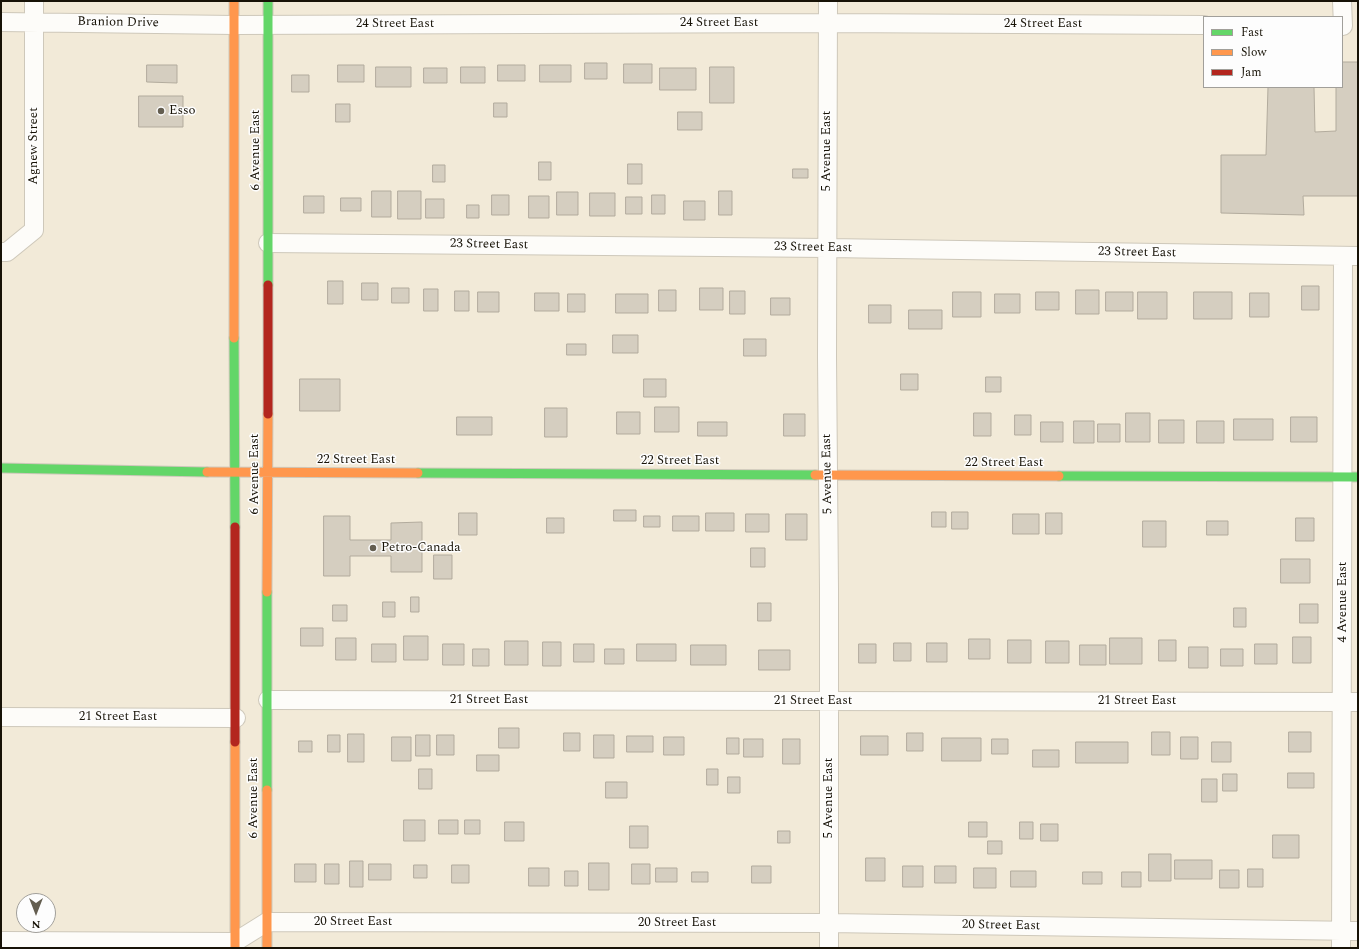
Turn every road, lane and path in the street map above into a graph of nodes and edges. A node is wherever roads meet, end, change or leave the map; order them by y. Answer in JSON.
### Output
{"nodes":[{"id":1,"x":34,"y":1,"type":"edge"},
{"id":2,"x":234,"y":1,"type":"edge"},
{"id":3,"x":268,"y":1,"type":"edge"},
{"id":4,"x":828,"y":1,"type":"edge"},
{"id":5,"x":1342,"y":1,"type":"edge"},
{"id":6,"x":1,"y":22,"type":"edge"},
{"id":7,"x":34,"y":22,"type":"junction"},
{"id":8,"x":828,"y":23,"type":"junction"},
{"id":9,"x":234,"y":24,"type":"junction"},
{"id":10,"x":268,"y":24,"type":"junction"},
{"id":11,"x":1203,"y":26,"type":"edge"},
{"id":12,"x":1348,"y":27,"type":"edge"},
{"id":13,"x":268,"y":243,"type":"junction"},
{"id":14,"x":828,"y":248,"type":"junction"},
{"id":15,"x":1,"y":252,"type":"edge"},
{"id":16,"x":1350,"y":256,"type":"edge"},
{"id":17,"x":1,"y":468,"type":"edge"},
{"id":18,"x":234,"y":472,"type":"junction"},
{"id":19,"x":268,"y":472,"type":"junction"},
{"id":20,"x":828,"y":475,"type":"junction"},
{"id":21,"x":1350,"y":477,"type":"edge"},
{"id":22,"x":268,"y":700,"type":"junction"},
{"id":23,"x":828,"y":700,"type":"junction"},
{"id":24,"x":1350,"y":702,"type":"edge"},
{"id":25,"x":1,"y":717,"type":"edge"},
{"id":26,"x":236,"y":718,"type":"junction"},
{"id":27,"x":267,"y":922,"type":"junction"},
{"id":28,"x":829,"y":923,"type":"junction"},
{"id":29,"x":1347,"y":937,"type":"edge"},
{"id":30,"x":1,"y":941,"type":"edge"},
{"id":31,"x":235,"y":945,"type":"edge"},
{"id":32,"x":267,"y":948,"type":"edge"},
{"id":33,"x":829,"y":948,"type":"edge"}],
"edges":[{"from":1,"to":7,"type":"street"},
{"from":2,"to":9,"type":"main road","name":"6 Avenue East"},
{"from":3,"to":10,"type":"main road","name":"6 Avenue East"},
{"from":4,"to":8,"type":"street","name":"5 Avenue East"},
{"from":5,"to":12,"type":"street"},
{"from":6,"to":7,"type":"street","name":"Branion Drive"},
{"from":7,"to":9,"type":"street","name":"Branion Drive"},
{"from":7,"to":15,"type":"street","name":"Agnew Street"},
{"from":8,"to":10,"type":"street","name":"24 Street East"},
{"from":8,"to":11,"type":"street","name":"24 Street East"},
{"from":8,"to":14,"type":"street","name":"5 Avenue East"},
{"from":9,"to":10,"type":"street","name":"24 Street East"},
{"from":9,"to":18,"type":"main road","name":"6 Avenue East"},
{"from":10,"to":13,"type":"main road","name":"6 Avenue East"},
{"from":13,"to":14,"type":"street","name":"23 Street East"},
{"from":13,"to":19,"type":"main road","name":"6 Avenue East"},
{"from":14,"to":16,"type":"street","name":"23 Street East"},
{"from":14,"to":20,"type":"street","name":"5 Avenue East"},
{"from":16,"to":21,"type":"street","name":"4 Avenue East"},
{"from":17,"to":18,"type":"main road","name":"22 Street East"},
{"from":18,"to":19,"type":"main road","name":"22 Street East"},
{"from":18,"to":26,"type":"main road","name":"6 Avenue East"},
{"from":19,"to":20,"type":"main road","name":"22 Street East"},
{"from":19,"to":22,"type":"main road","name":"6 Avenue East"},
{"from":20,"to":21,"type":"main road","name":"22 Street East"},
{"from":20,"to":23,"type":"street","name":"5 Avenue East"},
{"from":21,"to":24,"type":"street","name":"4 Avenue East"},
{"from":22,"to":23,"type":"street","name":"21 Street East"},
{"from":22,"to":27,"type":"main road","name":"6 Avenue East"},
{"from":23,"to":24,"type":"street","name":"21 Street East"},
{"from":23,"to":28,"type":"street","name":"5 Avenue East"},
{"from":24,"to":29,"type":"street","name":"4 Avenue East"},
{"from":25,"to":26,"type":"street","name":"21 Street East"},
{"from":26,"to":31,"type":"main road","name":"6 Avenue East"},
{"from":27,"to":28,"type":"street","name":"20 Street East"},
{"from":27,"to":31,"type":"street"},
{"from":27,"to":32,"type":"main road","name":"6 Avenue East"},
{"from":28,"to":29,"type":"street","name":"20 Street East"},
{"from":28,"to":33,"type":"street","name":"5 Avenue East"},
{"from":30,"to":31,"type":"street"}]}
